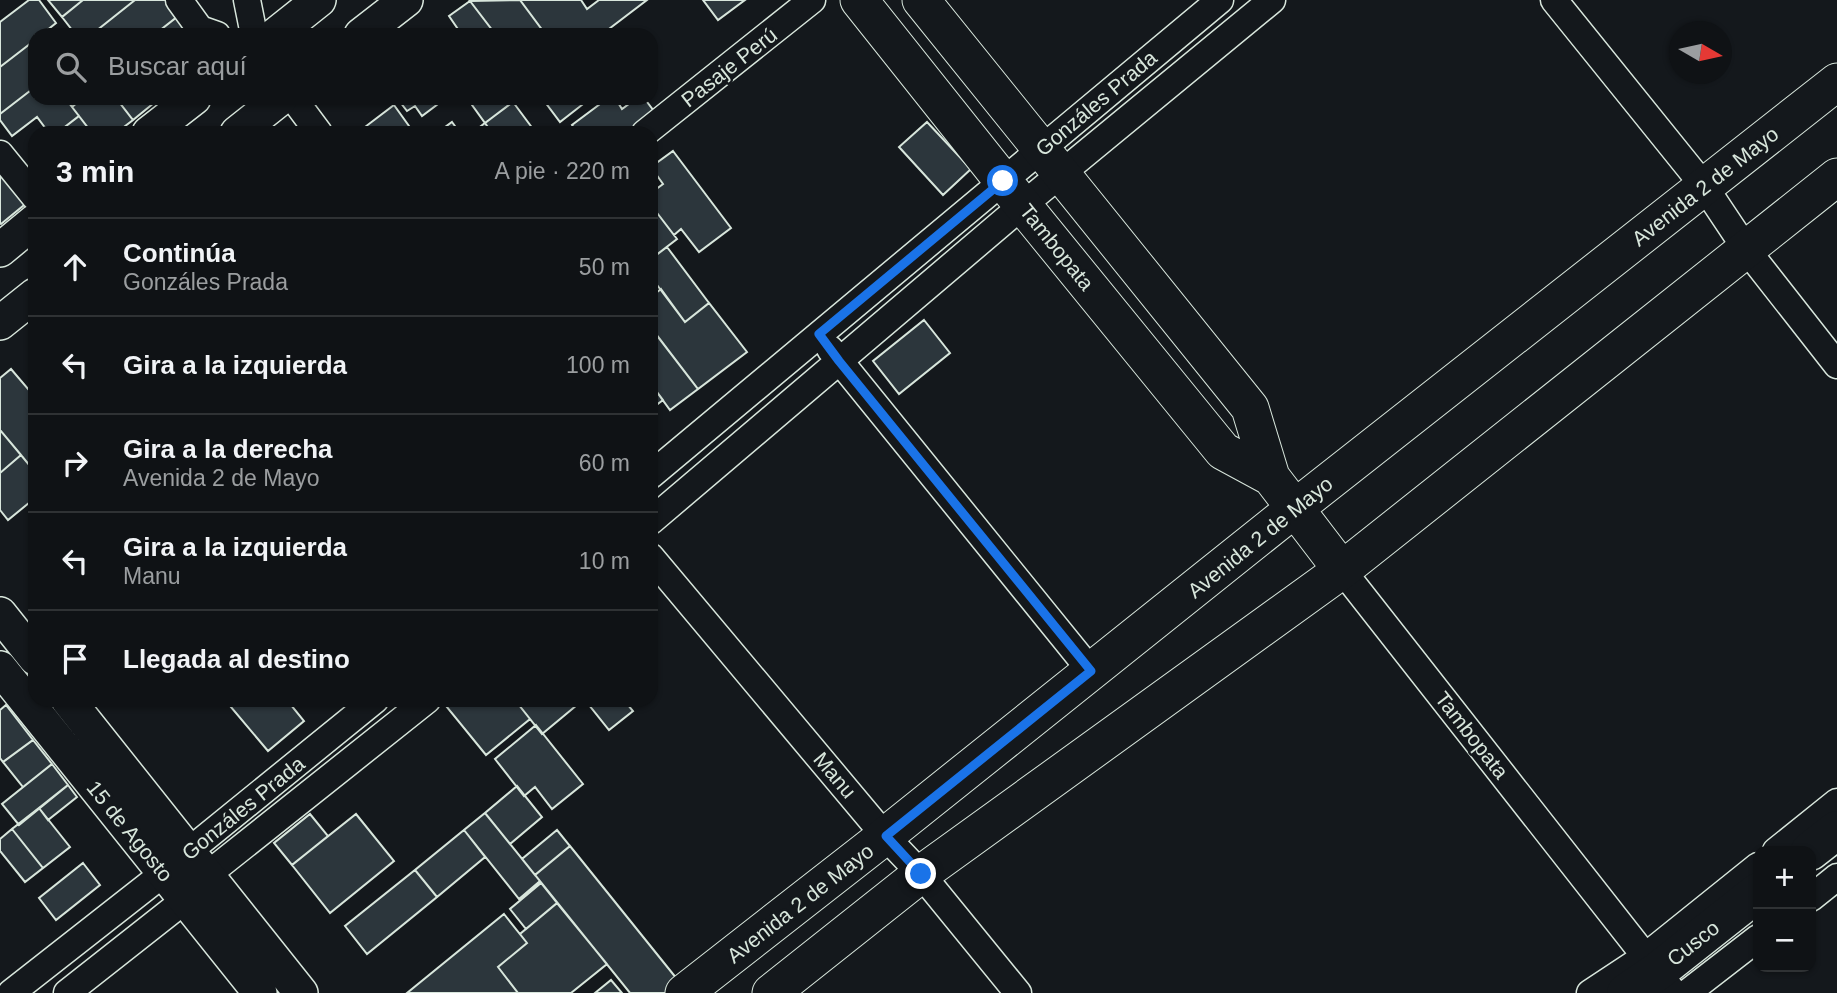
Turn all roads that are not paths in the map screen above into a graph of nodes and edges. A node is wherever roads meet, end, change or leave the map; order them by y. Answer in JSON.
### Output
{"nodes":[{"id":1,"x":179,"y":0,"type":"edge"},
{"id":2,"x":247,"y":0,"type":"edge"},
{"id":3,"x":318,"y":0,"type":"edge"},
{"id":4,"x":406,"y":0,"type":"edge"},
{"id":5,"x":812,"y":0,"type":"edge"},
{"id":6,"x":859,"y":0,"type":"edge"},
{"id":7,"x":921,"y":0,"type":"edge"},
{"id":8,"x":1220,"y":0,"type":"edge"},
{"id":9,"x":1272,"y":0,"type":"edge"},
{"id":10,"x":1554,"y":0,"type":"edge"},
{"id":11,"x":199,"y":28,"type":"edge"},
{"id":12,"x":253,"y":28,"type":"edge"},
{"id":13,"x":284,"y":28,"type":"edge"},
{"id":14,"x":370,"y":28,"type":"edge"},
{"id":15,"x":1837,"y":82,"type":"edge"},
{"id":16,"x":185,"y":105,"type":"edge"},
{"id":17,"x":272,"y":105,"type":"edge"},
{"id":18,"x":298,"y":105,"type":"edge"},
{"id":19,"x":158,"y":126,"type":"edge"},
{"id":20,"x":246,"y":126,"type":"edge"},
{"id":21,"x":314,"y":126,"type":"edge"},
{"id":22,"x":654,"y":126,"type":"edge"},
{"id":23,"x":0,"y":154,"type":"edge"},
{"id":24,"x":1051,"y":162,"type":"junction"},
{"id":25,"x":1837,"y":177,"type":"edge"},
{"id":26,"x":1704,"y":186,"type":"junction"},
{"id":27,"x":28,"y":188,"type":"edge"},
{"id":28,"x":1013,"y":193,"type":"junction"},
{"id":29,"x":28,"y":227,"type":"edge"},
{"id":30,"x":1746,"y":249,"type":"junction"},
{"id":31,"x":0,"y":250,"type":"edge"},
{"id":32,"x":28,"y":301,"type":"edge"},
{"id":33,"x":0,"y":323,"type":"edge"},
{"id":34,"x":819,"y":334,"type":"junction"},
{"id":35,"x":839,"y":361,"type":"junction"},
{"id":36,"x":1837,"y":365,"type":"edge"},
{"id":37,"x":658,"y":469,"type":"edge"},
{"id":38,"x":1271,"y":477,"type":"junction"},
{"id":39,"x":1294,"y":509,"type":"junction"},
{"id":40,"x":658,"y":515,"type":"edge"},
{"id":41,"x":658,"y":565,"type":"edge"},
{"id":42,"x":1342,"y":570,"type":"junction"},
{"id":43,"x":0,"y":614,"type":"edge"},
{"id":44,"x":28,"y":648,"type":"edge"},
{"id":45,"x":28,"y":658,"type":"edge"},
{"id":46,"x":1091,"y":671,"type":"junction"},
{"id":47,"x":1,"y":672,"type":"edge"},
{"id":48,"x":28,"y":705,"type":"edge"},
{"id":49,"x":29,"y":707,"type":"edge"},
{"id":50,"x":74,"y":707,"type":"edge"},
{"id":51,"x":367,"y":707,"type":"edge"},
{"id":52,"x":417,"y":707,"type":"edge"},
{"id":53,"x":1837,"y":803,"type":"edge"},
{"id":54,"x":1837,"y":830,"type":"edge"},
{"id":55,"x":886,"y":836,"type":"junction"},
{"id":56,"x":1782,"y":846,"type":"edge"},
{"id":57,"x":1816,"y":846,"type":"edge"},
{"id":58,"x":1837,"y":850,"type":"edge"},
{"id":59,"x":198,"y":863,"type":"junction"},
{"id":60,"x":1816,"y":867,"type":"edge"},
{"id":61,"x":1753,"y":872,"type":"edge"},
{"id":62,"x":164,"y":873,"type":"junction"},
{"id":63,"x":921,"y":874,"type":"junction"},
{"id":64,"x":1837,"y":877,"type":"edge"},
{"id":65,"x":1816,"y":894,"type":"edge"},
{"id":66,"x":1753,"y":897,"type":"edge"},
{"id":67,"x":185,"y":900,"type":"junction"},
{"id":68,"x":1753,"y":916,"type":"edge"},
{"id":69,"x":1753,"y":940,"type":"edge"},
{"id":70,"x":1664,"y":982,"type":"edge"},
{"id":71,"x":11,"y":993,"type":"edge"},
{"id":72,"x":67,"y":993,"type":"edge"},
{"id":73,"x":260,"y":993,"type":"edge"},
{"id":74,"x":301,"y":993,"type":"edge"},
{"id":75,"x":684,"y":993,"type":"edge"},
{"id":76,"x":771,"y":993,"type":"edge"},
{"id":77,"x":1018,"y":993,"type":"edge"},
{"id":78,"x":1590,"y":993,"type":"edge"},
{"id":79,"x":1626,"y":993,"type":"edge"}],
"edges":[{"from":1,"to":11,"type":"street"},
{"from":2,"to":12,"type":"street"},
{"from":3,"to":13,"type":"street"},
{"from":4,"to":14,"type":"street"},
{"from":5,"to":22,"type":"street","name":"Pasaje Perú"},
{"from":6,"to":28,"type":"main road","name":"Tambopata"},
{"from":7,"to":24,"type":"main road","name":"Tambopata"},
{"from":8,"to":24,"type":"street","name":"Gonzáles Prada"},
{"from":9,"to":24,"type":"street"},
{"from":10,"to":26,"type":"street"},
{"from":15,"to":26,"type":"main road","name":"Avenida 2 de Mayo"},
{"from":16,"to":19,"type":"street"},
{"from":17,"to":20,"type":"street"},
{"from":18,"to":21,"type":"street"},
{"from":23,"to":27,"type":"street"},
{"from":24,"to":28,"type":"street"},
{"from":24,"to":38,"type":"main road","name":"Tambopata"},
{"from":25,"to":30,"type":"main road"},
{"from":26,"to":30,"type":"street"},
{"from":26,"to":39,"type":"main road","name":"Avenida 2 de Mayo"},
{"from":28,"to":34,"type":"street"},
{"from":28,"to":35,"type":"street"},
{"from":28,"to":38,"type":"main road","name":"Tambopata"},
{"from":29,"to":31,"type":"street"},
{"from":30,"to":36,"type":"street"},
{"from":30,"to":42,"type":"main road"},
{"from":32,"to":33,"type":"street"},
{"from":34,"to":35,"type":"street"},
{"from":34,"to":37,"type":"street"},
{"from":35,"to":40,"type":"street"},
{"from":35,"to":46,"type":"street"},
{"from":38,"to":39,"type":"main road","name":"Tambopata"},
{"from":39,"to":42,"type":"main road","name":"Tambopata"},
{"from":39,"to":46,"type":"main road","name":"Avenida 2 de Mayo"},
{"from":41,"to":55,"type":"street","name":"Manu"},
{"from":42,"to":63,"type":"main road"},
{"from":42,"to":70,"type":"street","name":"Tambopata"},
{"from":43,"to":44,"type":"street"},
{"from":45,"to":47,"type":"street"},
{"from":46,"to":55,"type":"main road","name":"Avenida 2 de Mayo"},
{"from":47,"to":48,"type":"street","name":"15 de Agosto"},
{"from":49,"to":62,"type":"street","name":"15 de Agosto"},
{"from":50,"to":59,"type":"street","name":"15 de Agosto"},
{"from":51,"to":59,"type":"street","name":"Gonzáles Prada"},
{"from":52,"to":59,"type":"street"},
{"from":53,"to":56,"type":"street"},
{"from":54,"to":57,"type":"highway"},
{"from":55,"to":63,"type":"street","name":"Manu"},
{"from":55,"to":75,"type":"main road","name":"Avenida 2 de Mayo"},
{"from":58,"to":60,"type":"highway"},
{"from":59,"to":62,"type":"street","name":"Gonzáles Prada"},
{"from":59,"to":67,"type":"street"},
{"from":59,"to":74,"type":"street","name":"15 de Agosto"},
{"from":61,"to":70,"type":"street"},
{"from":62,"to":67,"type":"street","name":"15 de Agosto"},
{"from":62,"to":71,"type":"street","name":"Gonzáles Prada"},
{"from":63,"to":76,"type":"main road"},
{"from":63,"to":77,"type":"street","name":"Manu"},
{"from":64,"to":65,"type":"street"},
{"from":66,"to":70,"type":"highway","name":"Cusco"},
{"from":67,"to":72,"type":"street"},
{"from":67,"to":73,"type":"street","name":"15 de Agosto"},
{"from":68,"to":70,"type":"highway","name":"Cusco"},
{"from":69,"to":70,"type":"street"},
{"from":70,"to":78,"type":"street"},
{"from":70,"to":79,"type":"highway","name":"Cusco"}]}
